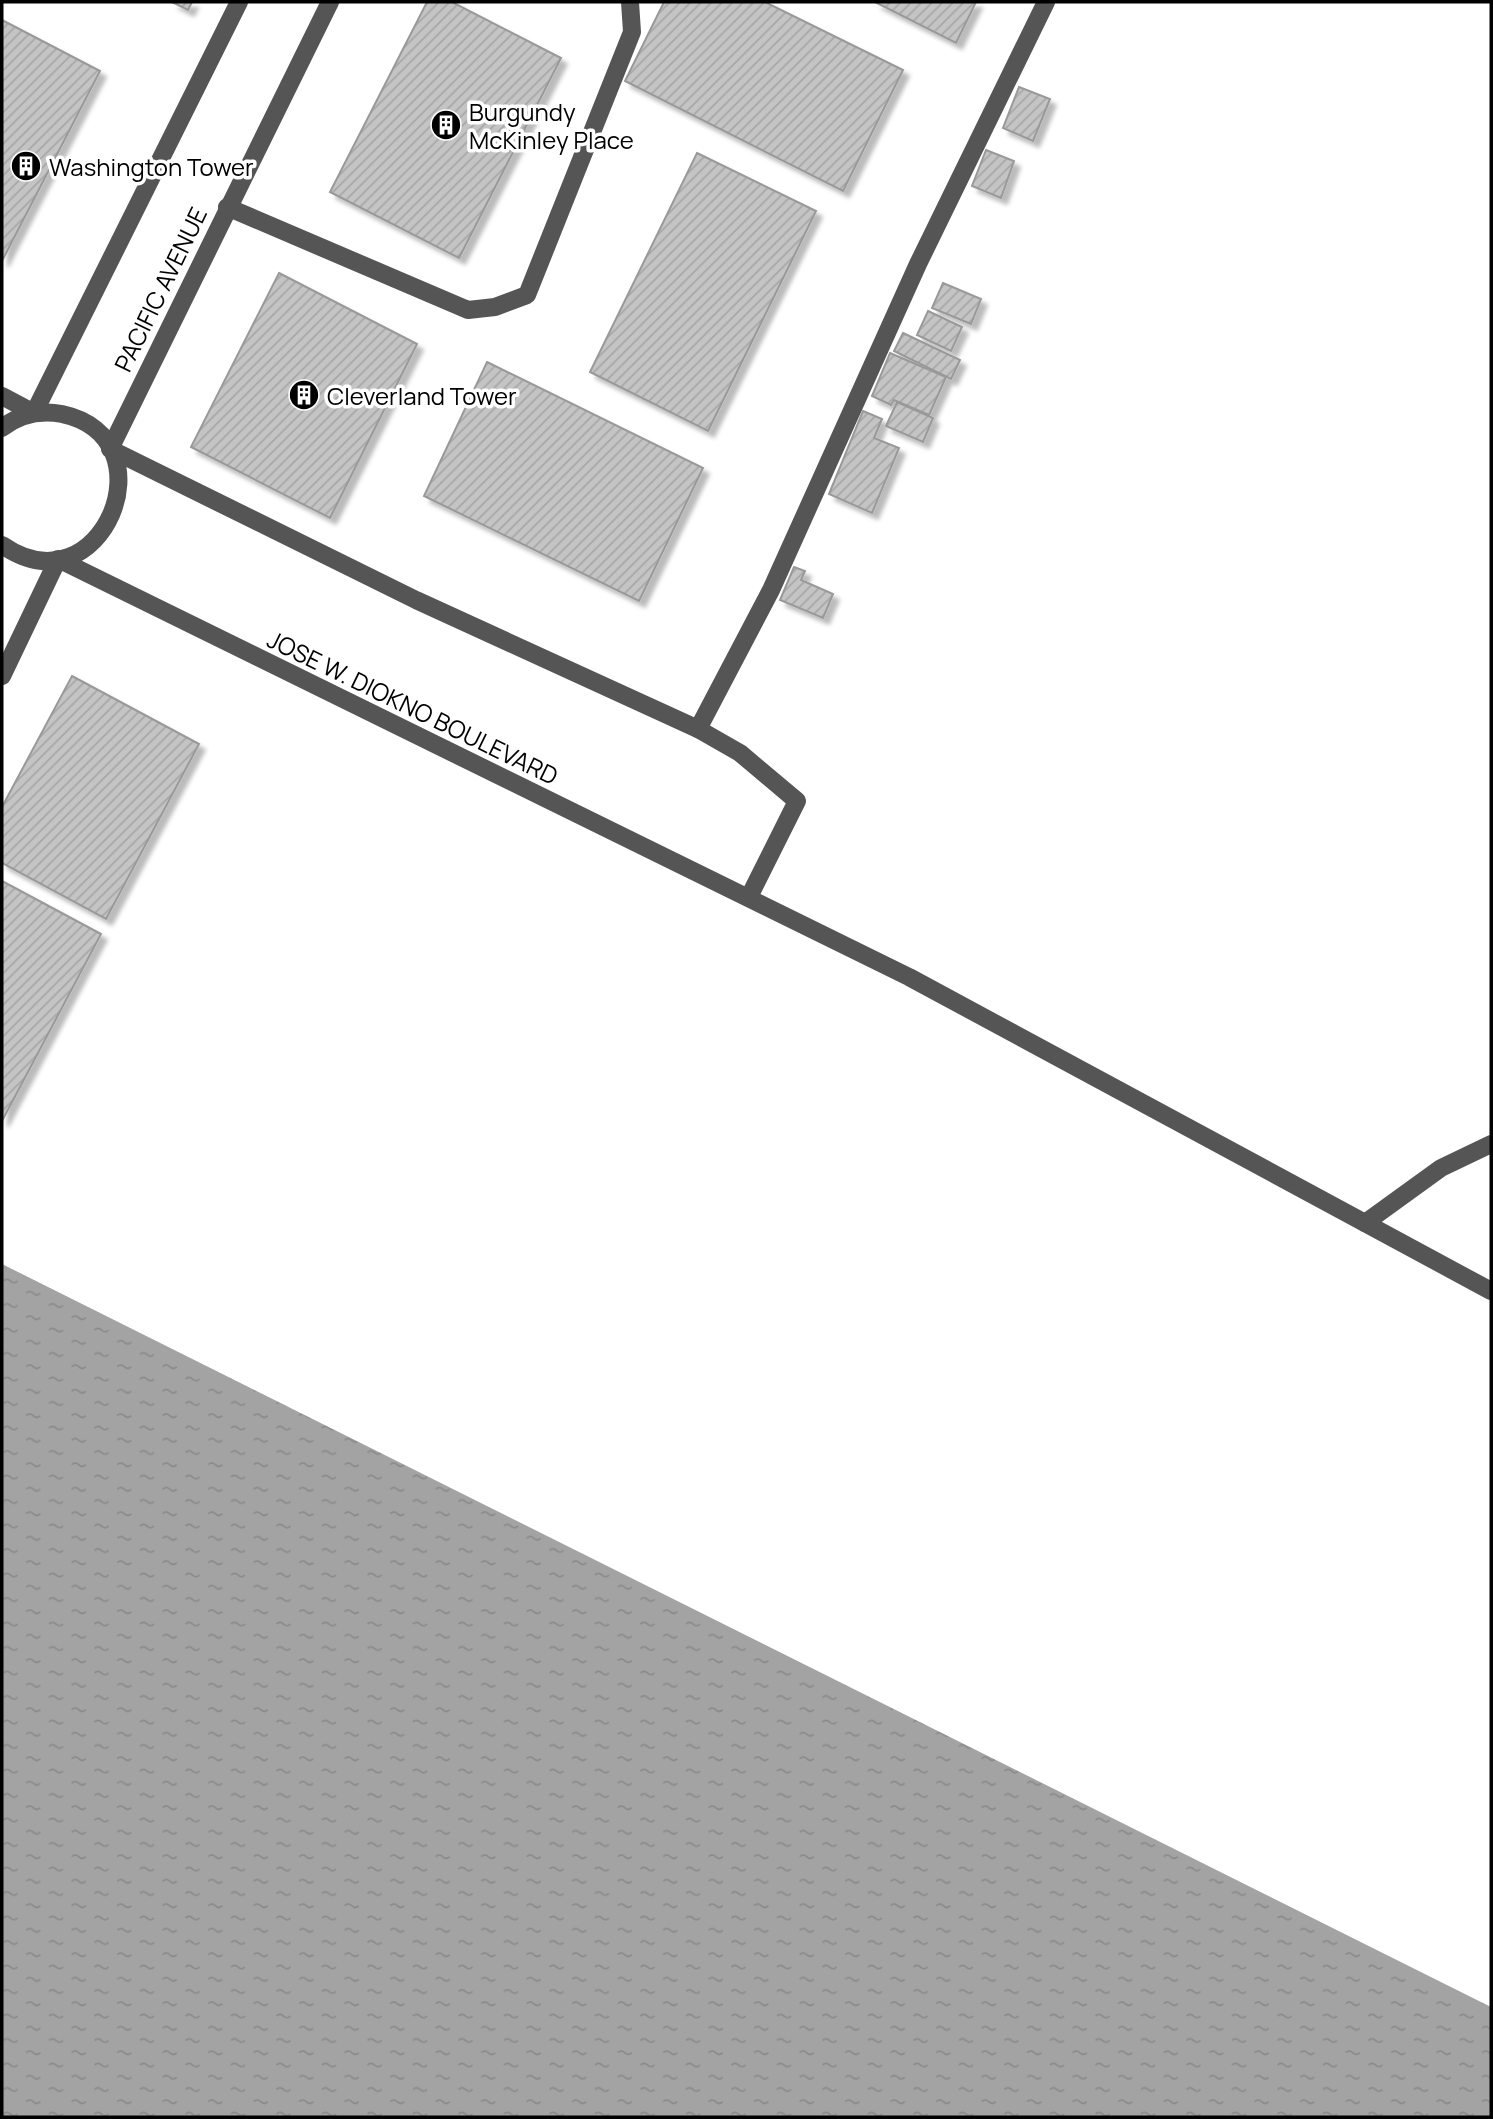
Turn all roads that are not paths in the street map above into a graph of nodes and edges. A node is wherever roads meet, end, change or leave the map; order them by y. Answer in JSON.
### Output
{"nodes":[{"id":1,"x":239,"y":2,"type":"edge"},
{"id":2,"x":330,"y":2,"type":"edge"},
{"id":3,"x":630,"y":2,"type":"edge"},
{"id":4,"x":1046,"y":2,"type":"edge"},
{"id":5,"x":227,"y":207,"type":"junction"},
{"id":6,"x":2,"y":396,"type":"edge"},
{"id":7,"x":34,"y":413,"type":"junction"},
{"id":8,"x":2,"y":428,"type":"edge"},
{"id":9,"x":110,"y":449,"type":"junction"},
{"id":10,"x":2,"y":545,"type":"edge"},
{"id":11,"x":58,"y":559,"type":"junction"},
{"id":12,"x":2,"y":676,"type":"edge"},
{"id":13,"x":698,"y":729,"type":"junction"},
{"id":14,"x":749,"y":897,"type":"junction"},
{"id":15,"x":1491,"y":1144,"type":"edge"},
{"id":16,"x":1365,"y":1223,"type":"junction"},
{"id":17,"x":1491,"y":1291,"type":"edge"}],
"edges":[{"from":1,"to":7,"type":"street"},
{"from":2,"to":5,"type":"street","name":"PACIFIC AVENUE"},
{"from":3,"to":5,"type":"street"},
{"from":4,"to":13,"type":"street"},
{"from":5,"to":9,"type":"street","name":"PACIFIC AVENUE"},
{"from":6,"to":7,"type":"street"},
{"from":7,"to":8,"type":"street"},
{"from":7,"to":9,"type":"street"},
{"from":9,"to":11,"type":"street"},
{"from":9,"to":13,"type":"street"},
{"from":10,"to":11,"type":"street"},
{"from":11,"to":12,"type":"street"},
{"from":11,"to":14,"type":"street","name":"JOSE W. DIOKNO BOULEVARD"},
{"from":13,"to":14,"type":"street"},
{"from":14,"to":16,"type":"street","name":"JOSE W. DIOKNO BOULEVARD"},
{"from":15,"to":16,"type":"street"},
{"from":16,"to":17,"type":"street","name":"JOSE W. DIOKNO BOULEVARD"}]}
